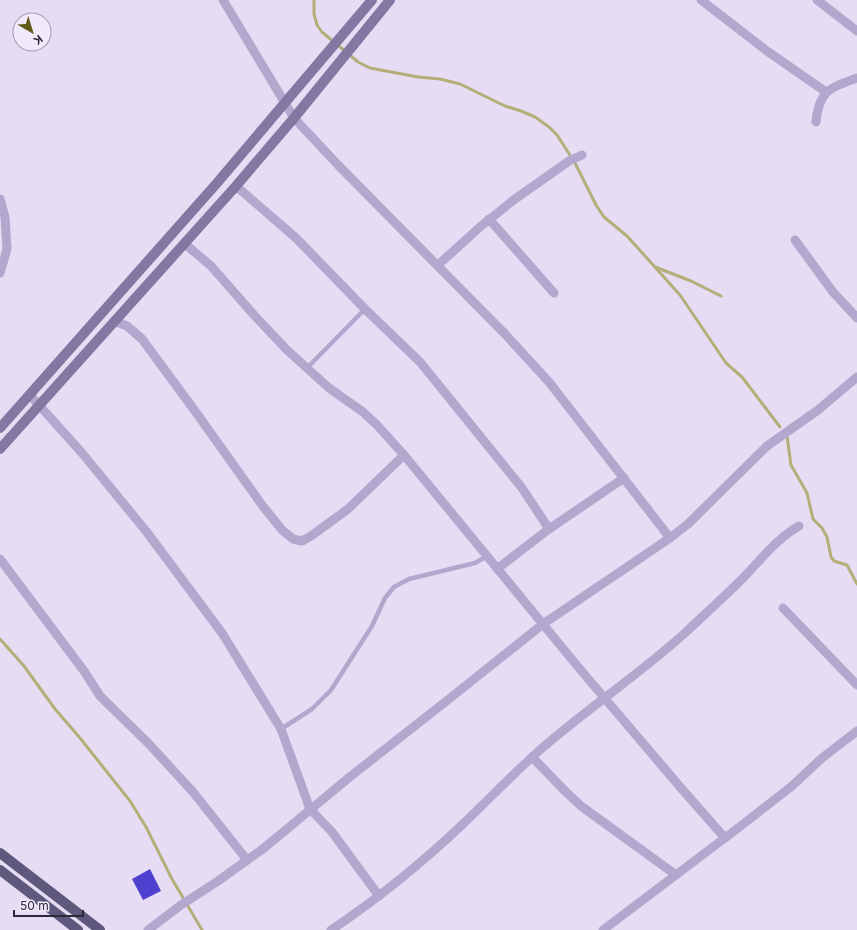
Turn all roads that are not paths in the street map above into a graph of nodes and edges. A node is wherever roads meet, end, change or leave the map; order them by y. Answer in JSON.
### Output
{"nodes":[{"id":1,"x":223,"y":0,"type":"edge"},
{"id":2,"x":372,"y":0,"type":"edge"},
{"id":3,"x":390,"y":0,"type":"edge"},
{"id":4,"x":701,"y":0,"type":"edge"},
{"id":5,"x":816,"y":0,"type":"edge"},
{"id":6,"x":857,"y":31,"type":"edge"},
{"id":7,"x":857,"y":78,"type":"edge"},
{"id":8,"x":826,"y":92,"type":"junction"},
{"id":9,"x":285,"y":103,"type":"junction"},
{"id":10,"x":294,"y":118,"type":"junction"},
{"id":11,"x":816,"y":122,"type":"dead end"},
{"id":12,"x":580,"y":155,"type":"dead end"},
{"id":13,"x":236,"y":186,"type":"junction"},
{"id":14,"x":0,"y":199,"type":"edge"},
{"id":15,"x":489,"y":219,"type":"junction"},
{"id":16,"x":795,"y":240,"type":"dead end"},
{"id":17,"x":185,"y":244,"type":"junction"},
{"id":18,"x":438,"y":265,"type":"junction"},
{"id":19,"x":0,"y":273,"type":"edge"},
{"id":20,"x":554,"y":293,"type":"dead end"},
{"id":21,"x":365,"y":309,"type":"junction"},
{"id":22,"x":857,"y":318,"type":"edge"},
{"id":23,"x":114,"y":321,"type":"junction"},
{"id":24,"x":306,"y":368,"type":"junction"},
{"id":25,"x":857,"y":377,"type":"edge"},
{"id":26,"x":30,"y":395,"type":"junction"},
{"id":27,"x":40,"y":405,"type":"junction"},
{"id":28,"x":1,"y":424,"type":"edge"},
{"id":29,"x":0,"y":449,"type":"edge"},
{"id":30,"x":404,"y":456,"type":"junction"},
{"id":31,"x":624,"y":478,"type":"junction"},
{"id":32,"x":799,"y":526,"type":"dead end"},
{"id":33,"x":549,"y":530,"type":"junction"},
{"id":34,"x":670,"y":538,"type":"junction"},
{"id":35,"x":487,"y":556,"type":"junction"},
{"id":36,"x":0,"y":559,"type":"edge"},
{"id":37,"x":497,"y":569,"type":"junction"},
{"id":38,"x":783,"y":608,"type":"dead end"},
{"id":39,"x":543,"y":624,"type":"junction"},
{"id":40,"x":857,"y":684,"type":"edge"},
{"id":41,"x":605,"y":698,"type":"junction"},
{"id":42,"x":281,"y":728,"type":"junction"},
{"id":43,"x":857,"y":731,"type":"edge"},
{"id":44,"x":532,"y":757,"type":"junction"},
{"id":45,"x":310,"y":809,"type":"junction"},
{"id":46,"x":725,"y":838,"type":"junction"},
{"id":47,"x":0,"y":853,"type":"edge"},
{"id":48,"x":247,"y":860,"type":"junction"},
{"id":49,"x":0,"y":870,"type":"edge"},
{"id":50,"x":676,"y":875,"type":"junction"},
{"id":51,"x":379,"y":896,"type":"junction"},
{"id":52,"x":78,"y":930,"type":"edge"},
{"id":53,"x":100,"y":930,"type":"edge"},
{"id":54,"x":148,"y":930,"type":"edge"},
{"id":55,"x":331,"y":930,"type":"edge"},
{"id":56,"x":603,"y":930,"type":"edge"}],
"edges":[{"from":1,"to":9,"type":"street"},
{"from":2,"to":9,"type":"main road"},
{"from":3,"to":10,"type":"main road"},
{"from":4,"to":8,"type":"street"},
{"from":5,"to":6,"type":"street"},
{"from":7,"to":8,"type":"street"},
{"from":8,"to":11,"type":"street"},
{"from":9,"to":10,"type":"street"},
{"from":9,"to":26,"type":"main road"},
{"from":10,"to":13,"type":"main road"},
{"from":10,"to":18,"type":"street"},
{"from":12,"to":15,"type":"street"},
{"from":13,"to":17,"type":"main road"},
{"from":13,"to":21,"type":"street"},
{"from":14,"to":19,"type":"street"},
{"from":15,"to":18,"type":"street"},
{"from":15,"to":20,"type":"street"},
{"from":16,"to":22,"type":"street"},
{"from":17,"to":23,"type":"main road"},
{"from":17,"to":24,"type":"street"},
{"from":18,"to":31,"type":"street"},
{"from":21,"to":24,"type":"lane"},
{"from":21,"to":33,"type":"street"},
{"from":23,"to":27,"type":"main road"},
{"from":23,"to":30,"type":"street"},
{"from":24,"to":30,"type":"street"},
{"from":25,"to":34,"type":"street"},
{"from":26,"to":27,"type":"street"},
{"from":26,"to":28,"type":"main road"},
{"from":27,"to":29,"type":"main road"},
{"from":27,"to":42,"type":"street"},
{"from":30,"to":35,"type":"street"},
{"from":31,"to":33,"type":"street"},
{"from":31,"to":34,"type":"street"},
{"from":32,"to":41,"type":"street"},
{"from":33,"to":37,"type":"street"},
{"from":34,"to":39,"type":"street"},
{"from":35,"to":37,"type":"street"},
{"from":35,"to":42,"type":"lane"},
{"from":36,"to":48,"type":"street"},
{"from":37,"to":39,"type":"street"},
{"from":38,"to":40,"type":"street"},
{"from":39,"to":41,"type":"street"},
{"from":39,"to":45,"type":"street"},
{"from":41,"to":44,"type":"street"},
{"from":41,"to":46,"type":"street"},
{"from":42,"to":45,"type":"street"},
{"from":43,"to":46,"type":"street"},
{"from":44,"to":50,"type":"street"},
{"from":44,"to":51,"type":"street"},
{"from":45,"to":48,"type":"street"},
{"from":45,"to":51,"type":"street"},
{"from":46,"to":50,"type":"street"},
{"from":47,"to":53,"type":"main road"},
{"from":48,"to":54,"type":"street"},
{"from":49,"to":52,"type":"main road"},
{"from":50,"to":56,"type":"street"},
{"from":51,"to":55,"type":"street"}]}
